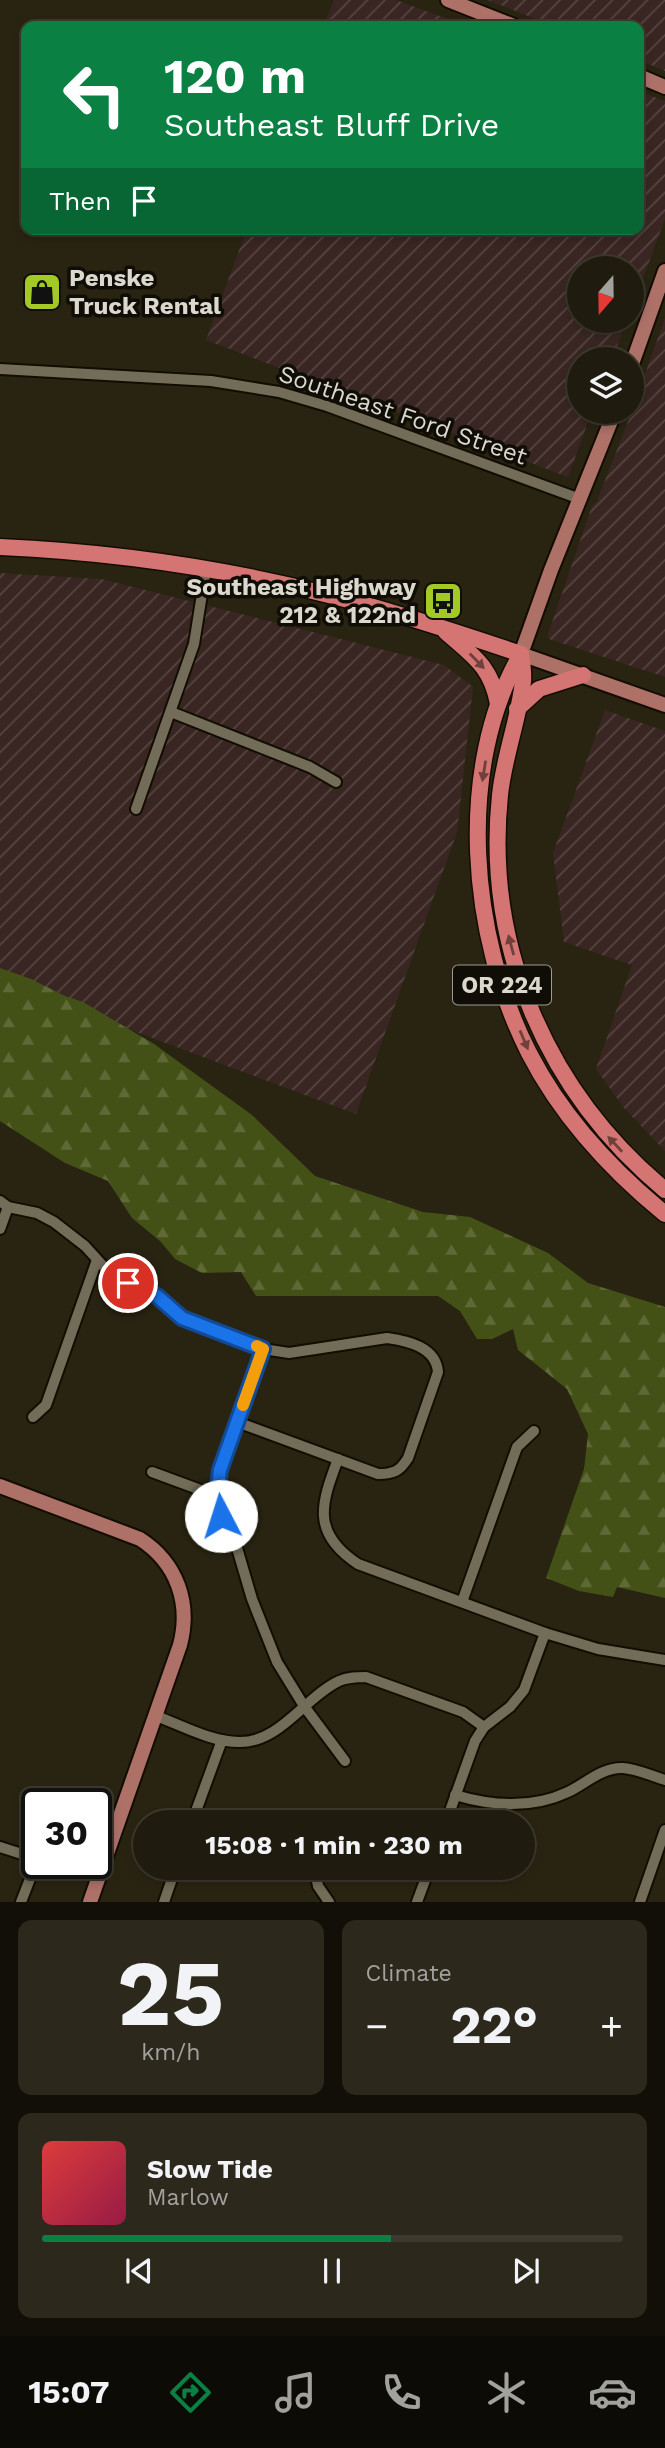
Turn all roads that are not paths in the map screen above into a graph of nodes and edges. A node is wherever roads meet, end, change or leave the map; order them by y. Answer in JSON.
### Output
{"nodes":[{"id":1,"x":448,"y":0,"type":"edge"},
{"id":2,"x":501,"y":21,"type":"edge"},
{"id":3,"x":644,"y":78,"type":"edge"},
{"id":4,"x":665,"y":87,"type":"edge"},
{"id":5,"x":665,"y":271,"type":"edge"},
{"id":6,"x":638,"y":347,"type":"edge"},
{"id":7,"x":0,"y":369,"type":"edge"},
{"id":8,"x":610,"y":424,"type":"edge"},
{"id":9,"x":580,"y":499,"type":"junction"},
{"id":10,"x":0,"y":547,"type":"edge"},
{"id":11,"x":206,"y":569,"type":"junction"},
{"id":12,"x":442,"y":628,"type":"junction"},
{"id":13,"x":521,"y":654,"type":"junction"},
{"id":14,"x":583,"y":676,"type":"junction"},
{"id":15,"x":498,"y":704,"type":"junction"},
{"id":16,"x":665,"y":705,"type":"edge"},
{"id":17,"x":517,"y":709,"type":"junction"},
{"id":18,"x":171,"y":712,"type":"junction"},
{"id":19,"x":336,"y":782,"type":"dead end"},
{"id":20,"x":136,"y":809,"type":"dead end"},
{"id":21,"x":665,"y":1190,"type":"edge"},
{"id":22,"x":4,"y":1204,"type":"edge"},
{"id":23,"x":665,"y":1214,"type":"edge"},
{"id":24,"x":0,"y":1229,"type":"edge"},
{"id":25,"x":97,"y":1260,"type":"junction"},
{"id":26,"x":263,"y":1349,"type":"junction"},
{"id":27,"x":33,"y":1417,"type":"dead end"},
{"id":28,"x":237,"y":1422,"type":"junction"},
{"id":29,"x":534,"y":1431,"type":"dead end"},
{"id":30,"x":338,"y":1459,"type":"junction"},
{"id":31,"x":152,"y":1472,"type":"dead end"},
{"id":32,"x":0,"y":1486,"type":"edge"},
{"id":33,"x":217,"y":1496,"type":"junction"},
{"id":34,"x":462,"y":1602,"type":"junction"},
{"id":35,"x":545,"y":1633,"type":"junction"},
{"id":36,"x":665,"y":1660,"type":"edge"},
{"id":37,"x":304,"y":1706,"type":"junction"},
{"id":38,"x":156,"y":1716,"type":"junction"},
{"id":39,"x":484,"y":1727,"type":"junction"},
{"id":40,"x":222,"y":1740,"type":"junction"},
{"id":41,"x":345,"y":1761,"type":"dead end"},
{"id":42,"x":665,"y":1780,"type":"edge"},
{"id":43,"x":455,"y":1795,"type":"junction"},
{"id":44,"x":196,"y":1810,"type":"edge"},
{"id":45,"x":450,"y":1810,"type":"edge"},
{"id":46,"x":665,"y":1830,"type":"edge"},
{"id":47,"x":0,"y":1847,"type":"edge"},
{"id":48,"x":172,"y":1880,"type":"edge"},
{"id":49,"x":317,"y":1880,"type":"edge"},
{"id":50,"x":425,"y":1880,"type":"edge"},
{"id":51,"x":22,"y":1902,"type":"edge"},
{"id":52,"x":90,"y":1902,"type":"edge"},
{"id":53,"x":164,"y":1902,"type":"edge"},
{"id":54,"x":329,"y":1902,"type":"edge"},
{"id":55,"x":417,"y":1902,"type":"edge"},
{"id":56,"x":640,"y":1902,"type":"edge"}],
"edges":[{"from":1,"to":2,"type":"main road"},
{"from":3,"to":4,"type":"main road"},
{"from":5,"to":6,"type":"main road"},
{"from":7,"to":9,"type":"street","name":"Southeast Ford Street"},
{"from":8,"to":9,"type":"main road"},
{"from":9,"to":13,"type":"main road"},
{"from":10,"to":11,"type":"highway"},
{"from":11,"to":12,"type":"highway"},
{"from":11,"to":18,"type":"street"},
{"from":12,"to":13,"type":"highway"},
{"from":12,"to":15,"type":"highway","one_way":true},
{"from":13,"to":14,"type":"main road"},
{"from":13,"to":15,"type":"highway","number":"OR 224"},
{"from":13,"to":17,"type":"highway","number":"OR 224"},
{"from":14,"to":16,"type":"main road"},
{"from":14,"to":17,"type":"highway"},
{"from":15,"to":23,"type":"highway","number":"OR 224","one_way":true},
{"from":21,"to":17,"type":"highway","number":"OR 224","one_way":true},
{"from":18,"to":19,"type":"street"},
{"from":18,"to":20,"type":"street"},
{"from":22,"to":24,"type":"street"},
{"from":22,"to":25,"type":"street"},
{"from":25,"to":26,"type":"street"},
{"from":25,"to":27,"type":"street"},
{"from":26,"to":28,"type":"street"},
{"from":26,"to":30,"type":"street"},
{"from":28,"to":30,"type":"street"},
{"from":28,"to":33,"type":"street"},
{"from":29,"to":34,"type":"street"},
{"from":30,"to":34,"type":"street"},
{"from":31,"to":33,"type":"street"},
{"from":32,"to":38,"type":"main road"},
{"from":33,"to":37,"type":"street"},
{"from":34,"to":35,"type":"street"},
{"from":35,"to":36,"type":"street"},
{"from":35,"to":39,"type":"street"},
{"from":37,"to":39,"type":"street"},
{"from":37,"to":40,"type":"street"},
{"from":37,"to":41,"type":"street"},
{"from":38,"to":40,"type":"street"},
{"from":38,"to":52,"type":"main road"},
{"from":39,"to":43,"type":"street"},
{"from":40,"to":44,"type":"street"},
{"from":42,"to":43,"type":"street"},
{"from":43,"to":45,"type":"street"},
{"from":46,"to":56,"type":"street"},
{"from":47,"to":51,"type":"street"},
{"from":48,"to":53,"type":"street"},
{"from":49,"to":54,"type":"street"},
{"from":50,"to":55,"type":"street"}]}
